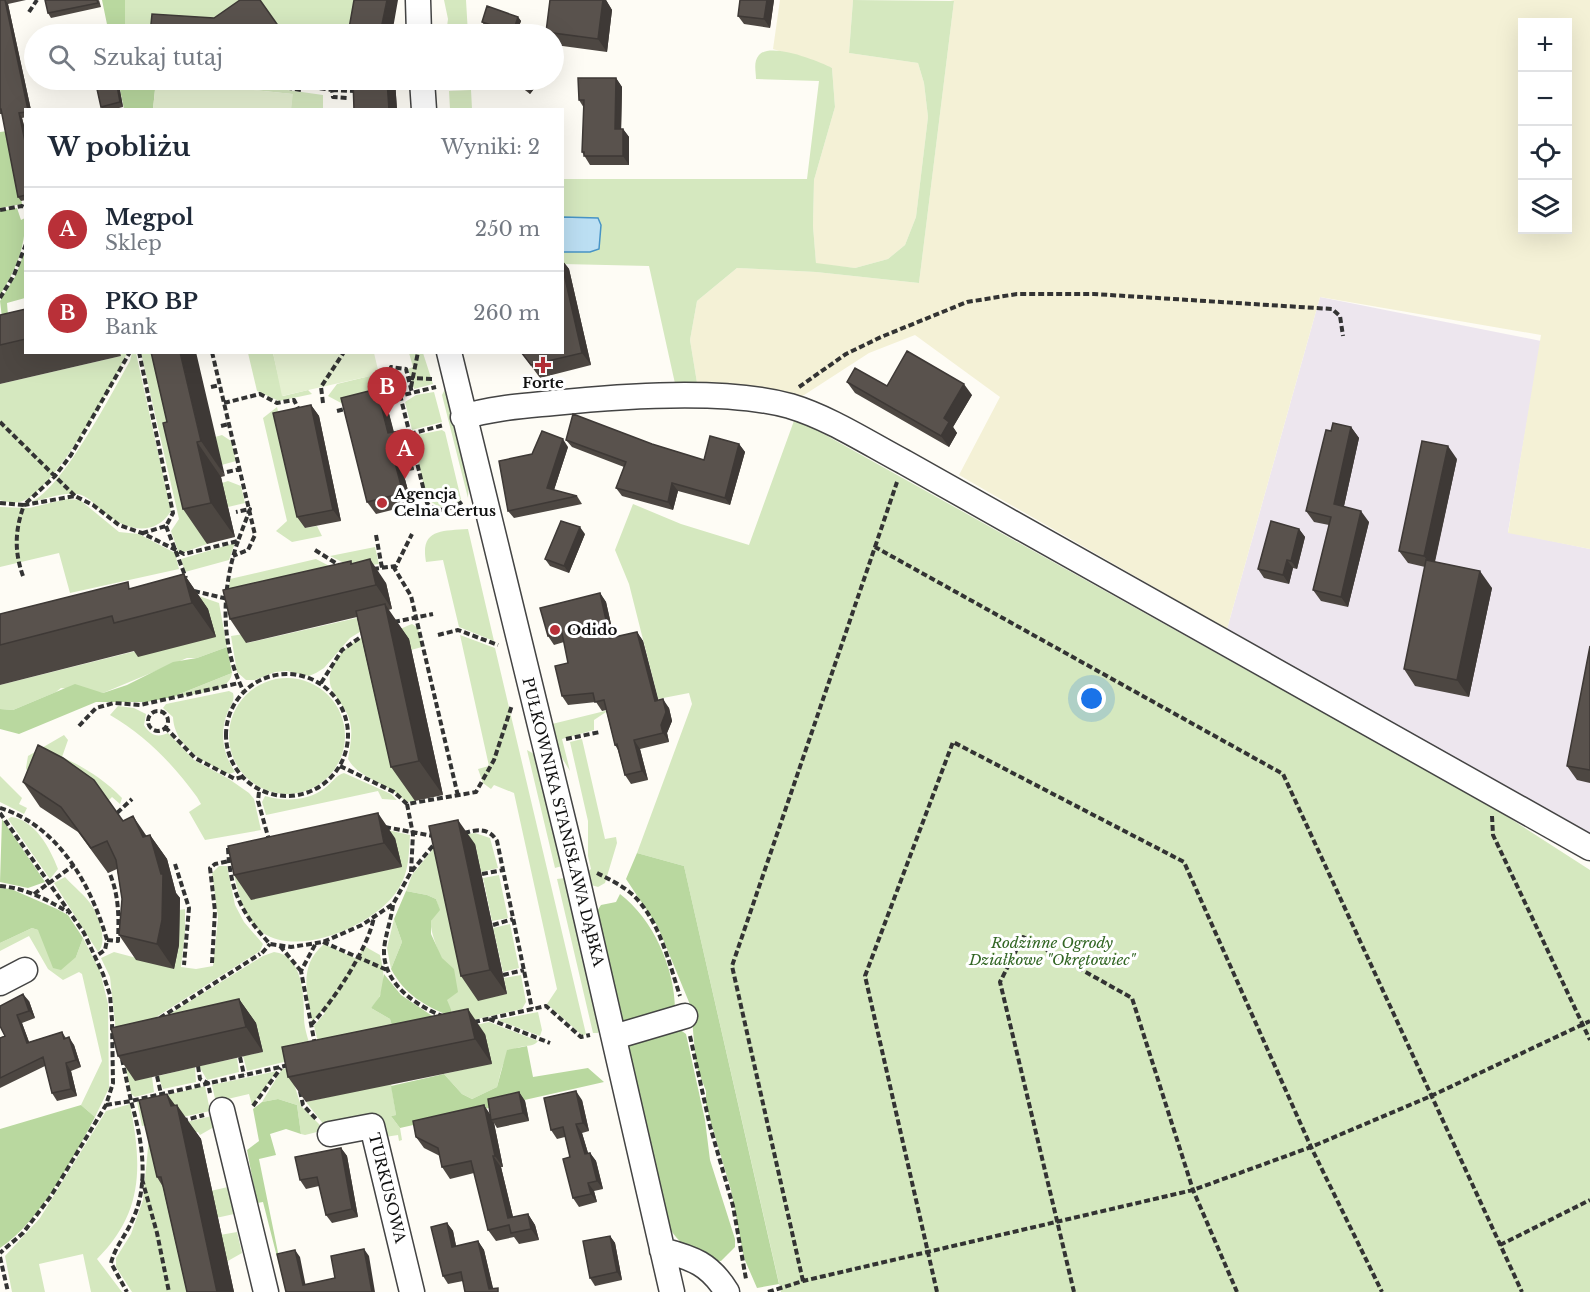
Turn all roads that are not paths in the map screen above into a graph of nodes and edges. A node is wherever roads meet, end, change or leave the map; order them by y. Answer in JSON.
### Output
{"nodes":[{"id":1,"x":418,"y":0,"type":"edge"},
{"id":2,"x":419,"y":24,"type":"edge"},
{"id":3,"x":423,"y":90,"type":"edge"},
{"id":4,"x":424,"y":108,"type":"edge"},
{"id":5,"x":449,"y":354,"type":"edge"},
{"id":6,"x":455,"y":421,"type":"junction"},
{"id":7,"x":1590,"y":848,"type":"edge"},
{"id":8,"x":25,"y":970,"type":"dead end"},
{"id":9,"x":0,"y":983,"type":"edge"},
{"id":10,"x":685,"y":1016,"type":"road end"},
{"id":11,"x":614,"y":1037,"type":"junction"},
{"id":12,"x":222,"y":1110,"type":"road end"},
{"id":13,"x":330,"y":1134,"type":"road end"},
{"id":14,"x":662,"y":1250,"type":"junction"},
{"id":15,"x":737,"y":1288,"type":"edge"},
{"id":16,"x":266,"y":1292,"type":"edge"},
{"id":17,"x":412,"y":1292,"type":"edge"},
{"id":18,"x":672,"y":1292,"type":"edge"}],
"edges":[{"from":1,"to":2,"type":"street"},
{"from":3,"to":4,"type":"street"},
{"from":5,"to":6,"type":"street","name":"PUŁKOWNIKA STANISŁAWA DĄBKA"},
{"from":6,"to":7,"type":"street"},
{"from":6,"to":11,"type":"street","name":"PUŁKOWNIKA STANISŁAWA DĄBKA"},
{"from":8,"to":9,"type":"street"},
{"from":10,"to":11,"type":"street"},
{"from":11,"to":14,"type":"street","name":"PUŁKOWNIKA STANISŁAWA DĄBKA"},
{"from":12,"to":16,"type":"street"},
{"from":13,"to":17,"type":"street","name":"TURKUSOWA"},
{"from":14,"to":15,"type":"street"},
{"from":14,"to":18,"type":"street","name":"PUŁKOWNIKA STANISŁAWA DĄBKA"}]}
